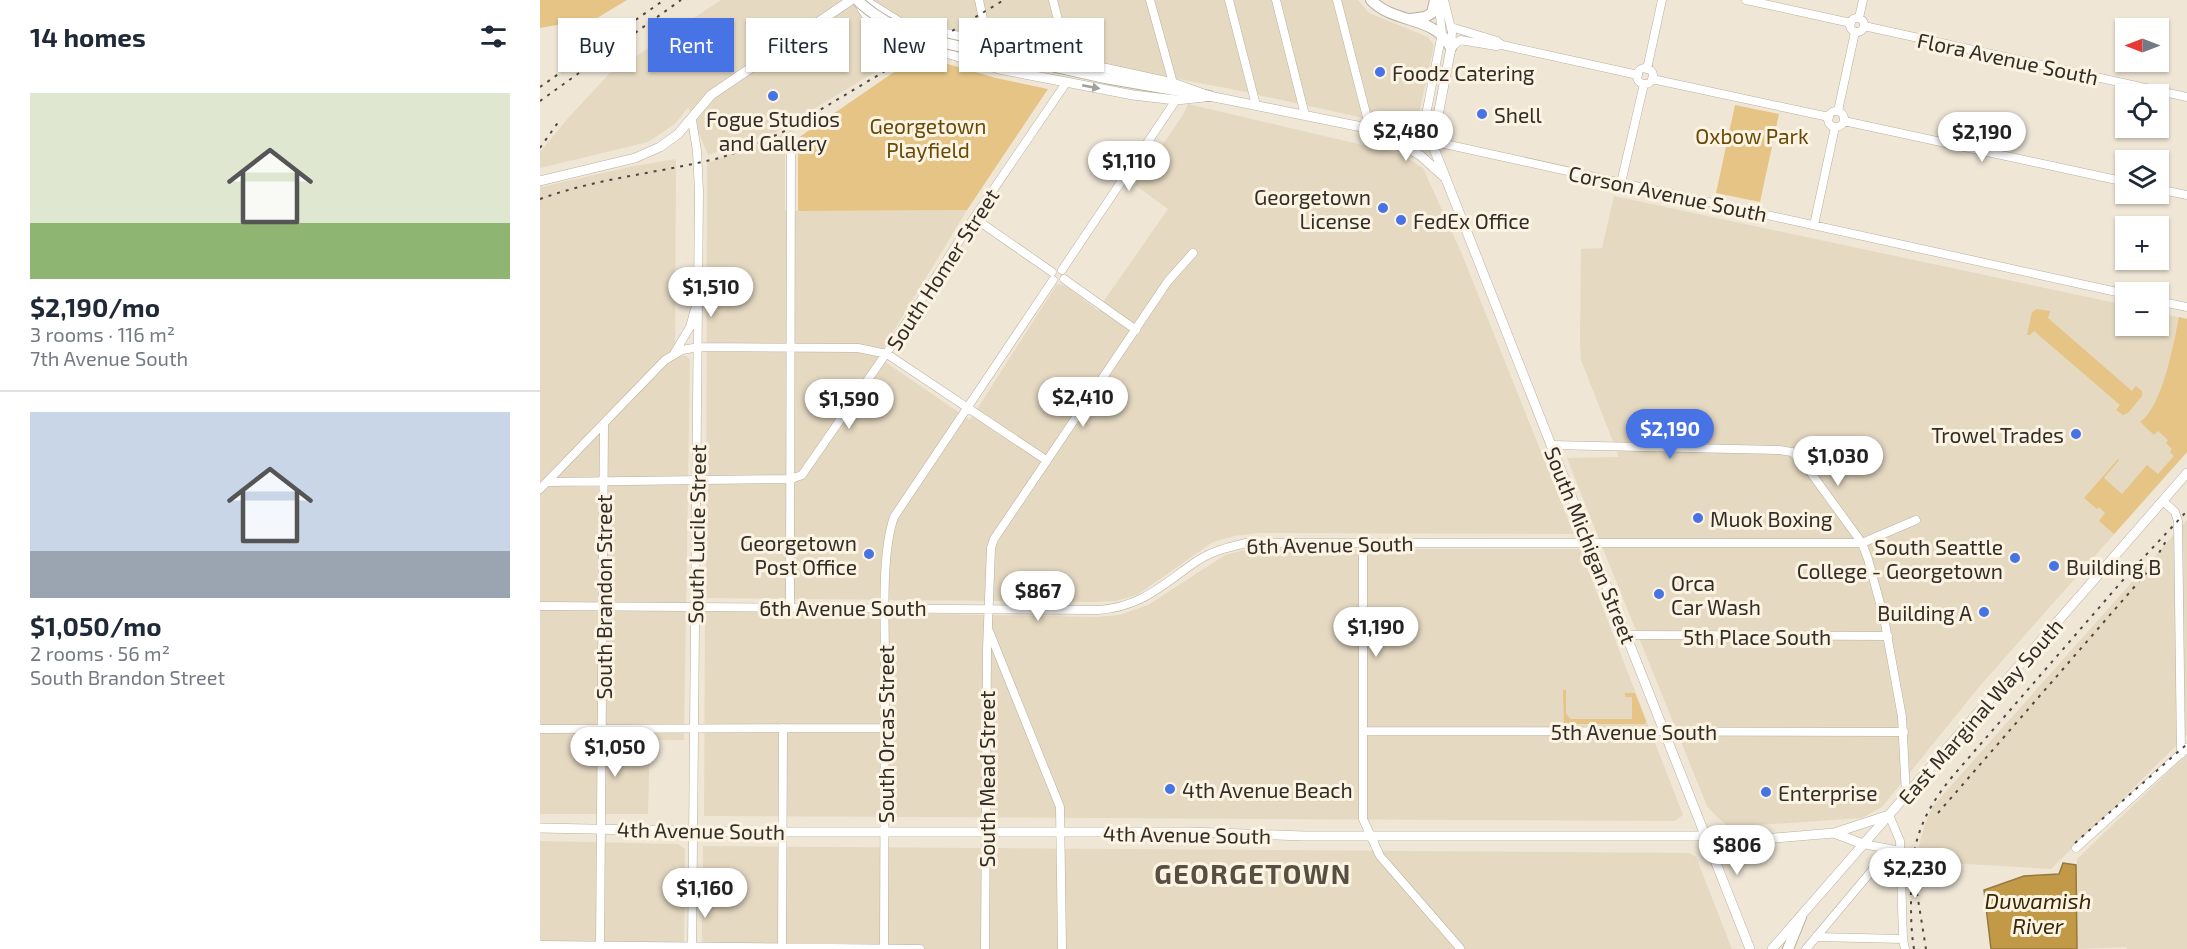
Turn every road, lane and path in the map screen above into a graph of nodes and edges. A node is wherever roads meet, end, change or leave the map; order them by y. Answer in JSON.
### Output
{"nodes":[{"id":1,"x":851,"y":0,"type":"edge"},
{"id":2,"x":1053,"y":0,"type":"edge"},
{"id":3,"x":1150,"y":0,"type":"edge"},
{"id":4,"x":1229,"y":0,"type":"edge"},
{"id":5,"x":1276,"y":0,"type":"edge"},
{"id":6,"x":1336,"y":0,"type":"edge"},
{"id":7,"x":1371,"y":0,"type":"edge"},
{"id":8,"x":1437,"y":0,"type":"edge"},
{"id":9,"x":1444,"y":0,"type":"edge"},
{"id":10,"x":1662,"y":0,"type":"edge"},
{"id":11,"x":1746,"y":0,"type":"edge"},
{"id":12,"x":1863,"y":0,"type":"edge"},
{"id":13,"x":861,"y":2,"type":"edge"},
{"id":14,"x":1058,"y":18,"type":"edge"},
{"id":15,"x":1859,"y":18,"type":"junction"},
{"id":16,"x":1409,"y":20,"type":"junction"},
{"id":17,"x":1851,"y":23,"type":"junction"},
{"id":18,"x":1864,"y":26,"type":"junction"},
{"id":19,"x":1446,"y":30,"type":"junction"},
{"id":20,"x":1855,"y":32,"type":"junction"},
{"id":21,"x":959,"y":36,"type":"edge"},
{"id":22,"x":1502,"y":45,"type":"junction"},
{"id":23,"x":1451,"y":48,"type":"junction"},
{"id":24,"x":959,"y":56,"type":"edge"},
{"id":25,"x":1104,"y":67,"type":"edge"},
{"id":26,"x":1647,"y":69,"type":"junction"},
{"id":27,"x":1013,"y":72,"type":"edge"},
{"id":28,"x":1638,"y":75,"type":"junction"},
{"id":29,"x":1652,"y":79,"type":"junction"},
{"id":30,"x":1066,"y":83,"type":"junction"},
{"id":31,"x":1173,"y":83,"type":"junction"},
{"id":32,"x":1644,"y":84,"type":"junction"},
{"id":33,"x":1209,"y":96,"type":"junction"},
{"id":34,"x":2187,"y":97,"type":"edge"},
{"id":35,"x":1176,"y":100,"type":"junction"},
{"id":36,"x":1256,"y":105,"type":"junction"},
{"id":37,"x":1838,"y":111,"type":"junction"},
{"id":38,"x":1305,"y":115,"type":"junction"},
{"id":39,"x":1829,"y":117,"type":"junction"},
{"id":40,"x":692,"y":120,"type":"junction"},
{"id":41,"x":1844,"y":121,"type":"junction"},
{"id":42,"x":1835,"y":127,"type":"junction"},
{"id":43,"x":1374,"y":130,"type":"junction"},
{"id":44,"x":791,"y":136,"type":"dead end"},
{"id":45,"x":1431,"y":141,"type":"junction"},
{"id":46,"x":1445,"y":177,"type":"junction"},
{"id":47,"x":2115,"y":180,"type":"edge"},
{"id":48,"x":540,"y":181,"type":"edge"},
{"id":49,"x":1621,"y":183,"type":"junction"},
{"id":50,"x":2169,"y":191,"type":"edge"},
{"id":51,"x":2187,"y":195,"type":"edge"},
{"id":52,"x":974,"y":218,"type":"junction"},
{"id":53,"x":1814,"y":225,"type":"junction"},
{"id":54,"x":1194,"y":253,"type":"dead end"},
{"id":55,"x":1062,"y":270,"type":"junction"},
{"id":56,"x":1053,"y":276,"type":"junction"},
{"id":57,"x":1064,"y":279,"type":"junction"},
{"id":58,"x":699,"y":290,"type":"junction"},
{"id":59,"x":2115,"y":292,"type":"edge"},
{"id":60,"x":2169,"y":303,"type":"edge"},
{"id":61,"x":2187,"y":307,"type":"edge"},
{"id":62,"x":1136,"y":330,"type":"junction"},
{"id":63,"x":699,"y":347,"type":"junction"},
{"id":64,"x":791,"y":348,"type":"junction"},
{"id":65,"x":674,"y":353,"type":"junction"},
{"id":66,"x":887,"y":354,"type":"junction"},
{"id":67,"x":969,"y":408,"type":"junction"},
{"id":68,"x":604,"y":425,"type":"junction"},
{"id":69,"x":1551,"y":445,"type":"junction"},
{"id":70,"x":1046,"y":460,"type":"junction"},
{"id":71,"x":2187,"y":473,"type":"edge"},
{"id":72,"x":791,"y":479,"type":"junction"},
{"id":73,"x":697,"y":480,"type":"junction"},
{"id":74,"x":603,"y":481,"type":"junction"},
{"id":75,"x":548,"y":482,"type":"junction"},
{"id":76,"x":540,"y":489,"type":"edge"},
{"id":77,"x":2163,"y":501,"type":"junction"},
{"id":78,"x":1916,"y":520,"type":"dead end"},
{"id":79,"x":1363,"y":542,"type":"junction"},
{"id":80,"x":1589,"y":542,"type":"junction"},
{"id":81,"x":1862,"y":543,"type":"junction"},
{"id":82,"x":540,"y":606,"type":"edge"},
{"id":83,"x":603,"y":607,"type":"junction"},
{"id":84,"x":695,"y":607,"type":"junction"},
{"id":85,"x":790,"y":607,"type":"junction"},
{"id":86,"x":885,"y":607,"type":"junction"},
{"id":87,"x":988,"y":609,"type":"junction"},
{"id":88,"x":987,"y":627,"type":"junction"},
{"id":89,"x":1627,"y":635,"type":"junction"},
{"id":90,"x":1888,"y":636,"type":"junction"},
{"id":91,"x":602,"y":728,"type":"junction"},
{"id":92,"x":695,"y":728,"type":"junction"},
{"id":93,"x":783,"y":728,"type":"junction"},
{"id":94,"x":885,"y":728,"type":"junction"},
{"id":95,"x":540,"y":729,"type":"edge"},
{"id":96,"x":1363,"y":731,"type":"junction"},
{"id":97,"x":1665,"y":732,"type":"junction"},
{"id":98,"x":1904,"y":732,"type":"junction"},
{"id":99,"x":2184,"y":752,"type":"edge"},
{"id":100,"x":1906,"y":795,"type":"junction"},
{"id":101,"x":1889,"y":815,"type":"junction"},
{"id":102,"x":540,"y":828,"type":"edge"},
{"id":103,"x":602,"y":829,"type":"junction"},
{"id":104,"x":693,"y":831,"type":"junction"},
{"id":105,"x":782,"y":832,"type":"junction"},
{"id":106,"x":884,"y":832,"type":"junction"},
{"id":107,"x":985,"y":832,"type":"junction"},
{"id":108,"x":1062,"y":832,"type":"junction"},
{"id":109,"x":1834,"y":833,"type":"junction"},
{"id":110,"x":1369,"y":835,"type":"junction"},
{"id":111,"x":1707,"y":836,"type":"junction"},
{"id":112,"x":1863,"y":844,"type":"junction"},
{"id":113,"x":2076,"y":848,"type":"dead end"},
{"id":114,"x":1890,"y":849,"type":"junction"},
{"id":115,"x":1901,"y":851,"type":"junction"},
{"id":116,"x":1801,"y":917,"type":"junction"},
{"id":117,"x":1816,"y":937,"type":"junction"},
{"id":118,"x":1903,"y":939,"type":"junction"},
{"id":119,"x":540,"y":945,"type":"edge"},
{"id":120,"x":600,"y":948,"type":"edge"},
{"id":121,"x":692,"y":948,"type":"edge"},
{"id":122,"x":782,"y":948,"type":"edge"},
{"id":123,"x":1460,"y":948,"type":"edge"},
{"id":124,"x":884,"y":949,"type":"edge"},
{"id":125,"x":920,"y":949,"type":"edge"},
{"id":126,"x":985,"y":949,"type":"edge"},
{"id":127,"x":1062,"y":949,"type":"edge"},
{"id":128,"x":1750,"y":949,"type":"edge"},
{"id":129,"x":1772,"y":949,"type":"edge"},
{"id":130,"x":1788,"y":949,"type":"edge"},
{"id":131,"x":1806,"y":949,"type":"edge"},
{"id":132,"x":1905,"y":949,"type":"edge"}],
"edges":[{"from":1,"to":40,"type":"main road"},
{"from":2,"to":14,"type":"street"},
{"from":3,"to":31,"type":"street"},
{"from":4,"to":36,"type":"street"},
{"from":5,"to":38,"type":"street"},
{"from":6,"to":43,"type":"street"},
{"from":7,"to":16,"type":"highway"},
{"from":8,"to":16,"type":"highway"},
{"from":8,"to":19,"type":"street"},
{"from":9,"to":19,"type":"street"},
{"from":10,"to":26,"type":"street"},
{"from":11,"to":17,"type":"street"},
{"from":12,"to":15,"type":"street"},
{"from":13,"to":21,"type":"main road","name":"Corson Avenue South"},
{"from":13,"to":24,"type":"main road","name":"Corson Avenue South"},
{"from":13,"to":33,"type":"highway","bridge":true},
{"from":15,"to":17,"type":"street"},
{"from":15,"to":18,"type":"street"},
{"from":16,"to":19,"type":"highway"},
{"from":17,"to":20,"type":"street"},
{"from":18,"to":20,"type":"street"},
{"from":18,"to":34,"type":"street","name":"Flora Avenue South"},
{"from":19,"to":22,"type":"street"},
{"from":19,"to":23,"type":"highway"},
{"from":19,"to":45,"type":"street"},
{"from":20,"to":37,"type":"street"},
{"from":22,"to":23,"type":"street"},
{"from":22,"to":28,"type":"street"},
{"from":23,"to":45,"type":"main road"},
{"from":25,"to":31,"type":"main road","name":"Corson Avenue South"},
{"from":26,"to":28,"type":"street"},
{"from":26,"to":29,"type":"street"},
{"from":27,"to":30,"type":"main road","name":"Corson Avenue South"},
{"from":28,"to":32,"type":"street"},
{"from":29,"to":32,"type":"street"},
{"from":29,"to":39,"type":"street"},
{"from":30,"to":35,"type":"main road","name":"Corson Avenue South","one_way":true},
{"from":30,"to":52,"type":"street","name":"South Homer Street"},
{"from":31,"to":33,"type":"main road","name":"Corson Avenue South"},
{"from":32,"to":49,"type":"street"},
{"from":33,"to":35,"type":"main road","name":"Corson Avenue South"},
{"from":33,"to":36,"type":"main road","name":"Corson Avenue South"},
{"from":35,"to":55,"type":"street"},
{"from":36,"to":38,"type":"main road","name":"Corson Avenue South"},
{"from":37,"to":39,"type":"street"},
{"from":37,"to":41,"type":"street"},
{"from":38,"to":43,"type":"main road","name":"Corson Avenue South"},
{"from":39,"to":42,"type":"street"},
{"from":40,"to":48,"type":"main road"},
{"from":40,"to":58,"type":"street","name":"South Lucile Street"},
{"from":41,"to":42,"type":"street"},
{"from":41,"to":47,"type":"street"},
{"from":42,"to":53,"type":"street"},
{"from":43,"to":45,"type":"main road","name":"Corson Avenue South"},
{"from":43,"to":46,"type":"main road"},
{"from":44,"to":64,"type":"street"},
{"from":45,"to":46,"type":"main road","name":"South Michigan Street"},
{"from":45,"to":49,"type":"street","name":"Corson Avenue South"},
{"from":46,"to":69,"type":"main road","name":"South Michigan Street"},
{"from":49,"to":53,"type":"street","name":"Corson Avenue South"},
{"from":50,"to":51,"type":"street"},
{"from":52,"to":56,"type":"street"},
{"from":52,"to":66,"type":"street","name":"South Homer Street"},
{"from":53,"to":59,"type":"street","name":"Corson Avenue South"},
{"from":54,"to":62,"type":"street","name":"South Mead Street"},
{"from":55,"to":56,"type":"street"},
{"from":55,"to":57,"type":"street"},
{"from":56,"to":57,"type":"street"},
{"from":56,"to":67,"type":"street","name":"South Orcas Street"},
{"from":57,"to":62,"type":"street"},
{"from":58,"to":63,"type":"street","name":"South Lucile Street"},
{"from":58,"to":65,"type":"street"},
{"from":60,"to":61,"type":"street"},
{"from":62,"to":70,"type":"street","name":"South Mead Street"},
{"from":63,"to":64,"type":"street"},
{"from":63,"to":65,"type":"street"},
{"from":63,"to":73,"type":"street","name":"South Lucile Street"},
{"from":64,"to":66,"type":"street"},
{"from":64,"to":72,"type":"street"},
{"from":65,"to":68,"type":"street"},
{"from":66,"to":67,"type":"street"},
{"from":66,"to":72,"type":"street","name":"South Homer Street"},
{"from":67,"to":70,"type":"street"},
{"from":67,"to":86,"type":"street","name":"South Orcas Street"},
{"from":68,"to":74,"type":"street","name":"South Brandon Street"},
{"from":68,"to":75,"type":"street"},
{"from":69,"to":80,"type":"main road","name":"South Michigan Street"},
{"from":69,"to":81,"type":"street"},
{"from":70,"to":87,"type":"street","name":"South Mead Street"},
{"from":71,"to":77,"type":"main road","name":"East Marginal Way South"},
{"from":72,"to":73,"type":"street"},
{"from":72,"to":85,"type":"street"},
{"from":73,"to":74,"type":"street"},
{"from":73,"to":84,"type":"street","name":"South Lucile Street"},
{"from":74,"to":75,"type":"street"},
{"from":74,"to":83,"type":"street","name":"South Brandon Street"},
{"from":75,"to":76,"type":"street"},
{"from":77,"to":99,"type":"street"},
{"from":77,"to":100,"type":"main road","name":"East Marginal Way South"},
{"from":78,"to":81,"type":"street","name":"6th Avenue South"},
{"from":79,"to":80,"type":"street","name":"6th Avenue South"},
{"from":79,"to":87,"type":"street","name":"6th Avenue South"},
{"from":79,"to":96,"type":"street"},
{"from":80,"to":81,"type":"street","name":"6th Avenue South"},
{"from":80,"to":89,"type":"main road","name":"South Michigan Street"},
{"from":81,"to":90,"type":"street"},
{"from":82,"to":83,"type":"street","name":"6th Avenue South"},
{"from":83,"to":84,"type":"street","name":"6th Avenue South"},
{"from":83,"to":91,"type":"street","name":"South Brandon Street"},
{"from":84,"to":85,"type":"street","name":"6th Avenue South"},
{"from":84,"to":92,"type":"street","name":"South Lucile Street"},
{"from":85,"to":86,"type":"street","name":"6th Avenue South"},
{"from":86,"to":87,"type":"street","name":"6th Avenue South"},
{"from":86,"to":94,"type":"street","name":"South Orcas Street"},
{"from":87,"to":88,"type":"street","name":"South Mead Street"},
{"from":88,"to":107,"type":"street","name":"South Mead Street"},
{"from":88,"to":108,"type":"street"},
{"from":89,"to":90,"type":"street","name":"5th Place South"},
{"from":89,"to":97,"type":"main road","name":"South Michigan Street"},
{"from":90,"to":98,"type":"street"},
{"from":91,"to":92,"type":"street"},
{"from":91,"to":95,"type":"street"},
{"from":91,"to":103,"type":"street","name":"South Brandon Street"},
{"from":92,"to":93,"type":"street"},
{"from":92,"to":104,"type":"street","name":"South Lucile Street"},
{"from":93,"to":94,"type":"street"},
{"from":93,"to":105,"type":"street"},
{"from":94,"to":106,"type":"street","name":"South Orcas Street"},
{"from":96,"to":97,"type":"street","name":"5th Avenue South"},
{"from":96,"to":110,"type":"street"},
{"from":97,"to":98,"type":"street","name":"5th Avenue South"},
{"from":97,"to":111,"type":"main road","name":"South Michigan Street"},
{"from":98,"to":100,"type":"street"},
{"from":99,"to":113,"type":"street"},
{"from":100,"to":101,"type":"main road","name":"East Marginal Way South"},
{"from":101,"to":109,"type":"main road","name":"4th Avenue South"},
{"from":101,"to":112,"type":"main road","name":"East Marginal Way South"},
{"from":101,"to":115,"type":"street"},
{"from":102,"to":103,"type":"main road","name":"4th Avenue South"},
{"from":103,"to":104,"type":"main road","name":"4th Avenue South"},
{"from":103,"to":120,"type":"street","name":"South Brandon Street"},
{"from":104,"to":105,"type":"main road","name":"4th Avenue South"},
{"from":104,"to":121,"type":"street","name":"South Lucile Street"},
{"from":105,"to":106,"type":"main road","name":"4th Avenue South"},
{"from":105,"to":122,"type":"street"},
{"from":106,"to":107,"type":"main road","name":"4th Avenue South"},
{"from":106,"to":124,"type":"street","name":"South Orcas Street"},
{"from":107,"to":108,"type":"main road","name":"4th Avenue South"},
{"from":107,"to":126,"type":"street","name":"South Mead Street"},
{"from":108,"to":110,"type":"main road","name":"4th Avenue South"},
{"from":108,"to":127,"type":"street"},
{"from":109,"to":111,"type":"main road","name":"4th Avenue South"},
{"from":109,"to":112,"type":"main road","name":"4th Avenue South"},
{"from":110,"to":111,"type":"main road","name":"4th Avenue South"},
{"from":110,"to":123,"type":"street"},
{"from":111,"to":128,"type":"main road","name":"South Michigan Street"},
{"from":112,"to":114,"type":"street","name":"4th Avenue South"},
{"from":112,"to":116,"type":"main road","name":"East Marginal Way South"},
{"from":114,"to":115,"type":"street","name":"4th Avenue South"},
{"from":114,"to":117,"type":"street"},
{"from":115,"to":118,"type":"street"},
{"from":116,"to":129,"type":"main road","name":"East Marginal Way South"},
{"from":116,"to":130,"type":"highway"},
{"from":117,"to":118,"type":"street"},
{"from":117,"to":131,"type":"street"},
{"from":118,"to":132,"type":"street"},
{"from":119,"to":120,"type":"street"},
{"from":120,"to":121,"type":"street"},
{"from":121,"to":122,"type":"street"},
{"from":122,"to":124,"type":"street"},
{"from":124,"to":125,"type":"street"}]}
